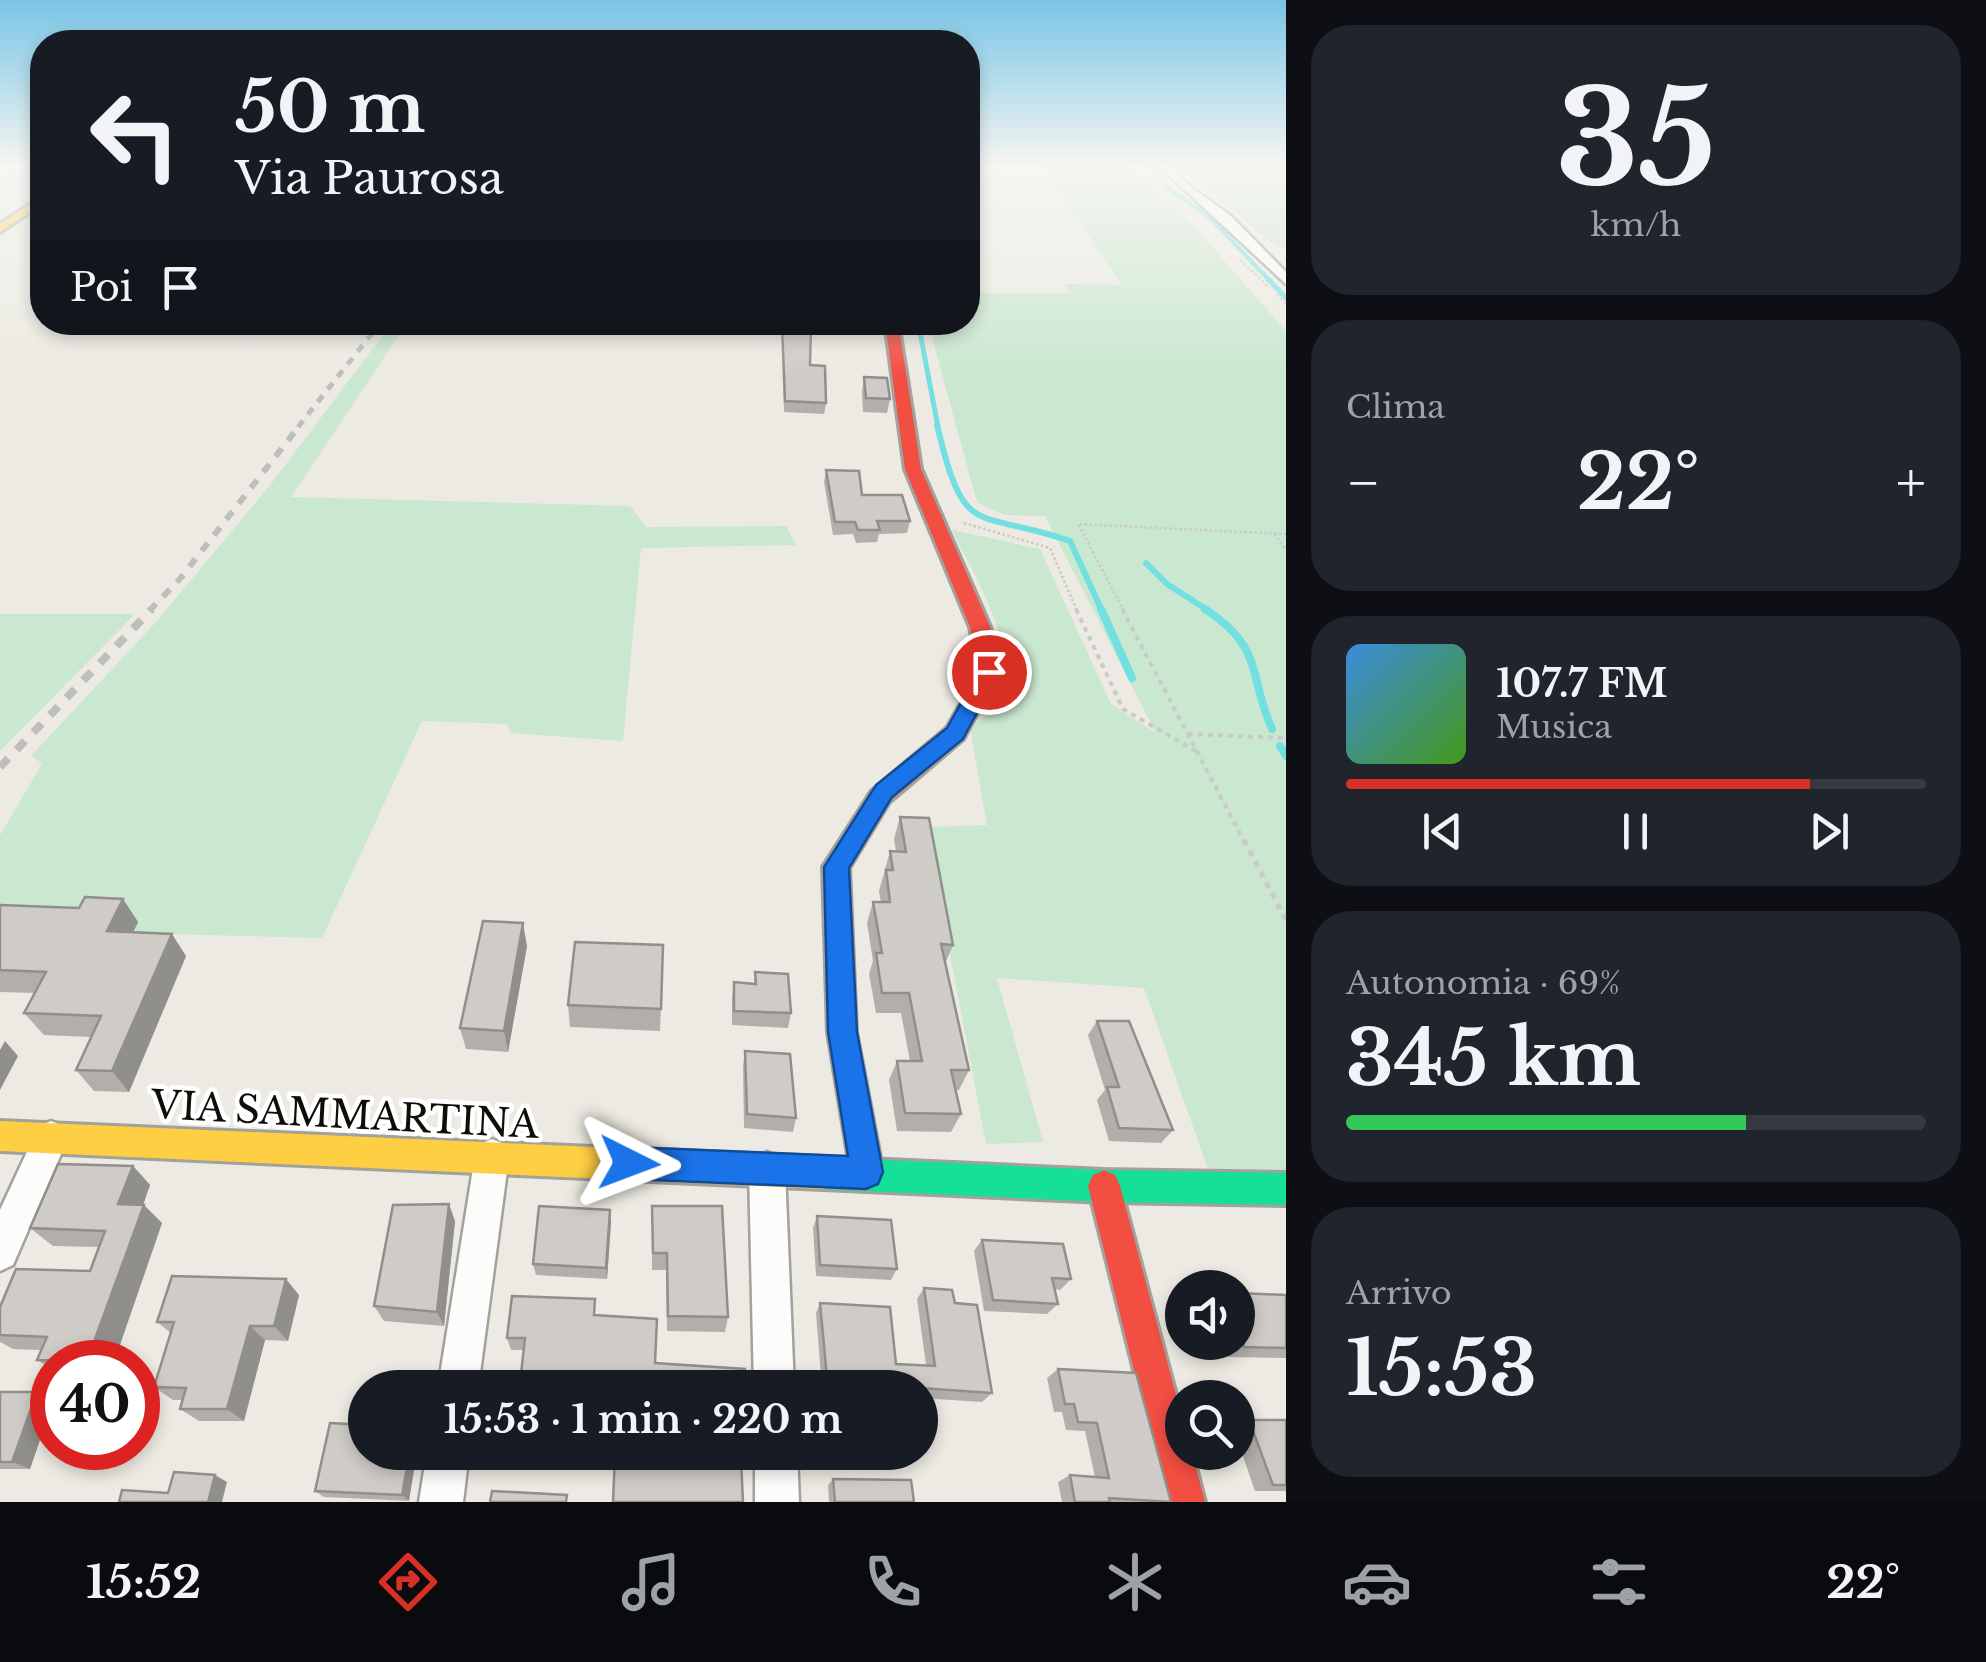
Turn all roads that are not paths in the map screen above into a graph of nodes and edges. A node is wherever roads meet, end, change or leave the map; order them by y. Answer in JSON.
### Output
{"nodes":[{"id":1,"x":1243,"y":235,"type":"edge"},
{"id":2,"x":1286,"y":280,"type":"edge"},
{"id":3,"x":892,"y":335,"type":"edge"},
{"id":4,"x":0,"y":1136,"type":"edge"},
{"id":5,"x":50,"y":1138,"type":"junction"},
{"id":6,"x":492,"y":1156,"type":"junction"},
{"id":7,"x":767,"y":1170,"type":"junction"},
{"id":8,"x":866,"y":1172,"type":"junction"},
{"id":9,"x":1104,"y":1186,"type":"junction"},
{"id":10,"x":1286,"y":1189,"type":"edge"},
{"id":11,"x":0,"y":1252,"type":"edge"},
{"id":12,"x":461,"y":1370,"type":"edge"},
{"id":13,"x":773,"y":1370,"type":"edge"},
{"id":14,"x":445,"y":1470,"type":"edge"},
{"id":15,"x":776,"y":1470,"type":"edge"},
{"id":16,"x":441,"y":1502,"type":"edge"},
{"id":17,"x":777,"y":1502,"type":"edge"},
{"id":18,"x":1186,"y":1502,"type":"edge"}],
"edges":[{"from":1,"to":2,"type":"street"},
{"from":3,"to":8,"type":"street"},
{"from":4,"to":5,"type":"street","name":"VIA SAMMARTINA"},
{"from":5,"to":6,"type":"street","name":"VIA SAMMARTINA"},
{"from":5,"to":11,"type":"street"},
{"from":6,"to":7,"type":"street","name":"VIA SAMMARTINA"},
{"from":6,"to":12,"type":"street"},
{"from":7,"to":8,"type":"street","name":"VIA SAMMARTINA"},
{"from":7,"to":13,"type":"street"},
{"from":8,"to":9,"type":"street","name":"VIA SAMMARTINA"},
{"from":9,"to":10,"type":"street","name":"VIA SAMMARTINA"},
{"from":9,"to":18,"type":"street"},
{"from":14,"to":16,"type":"street"},
{"from":15,"to":17,"type":"street"}]}
